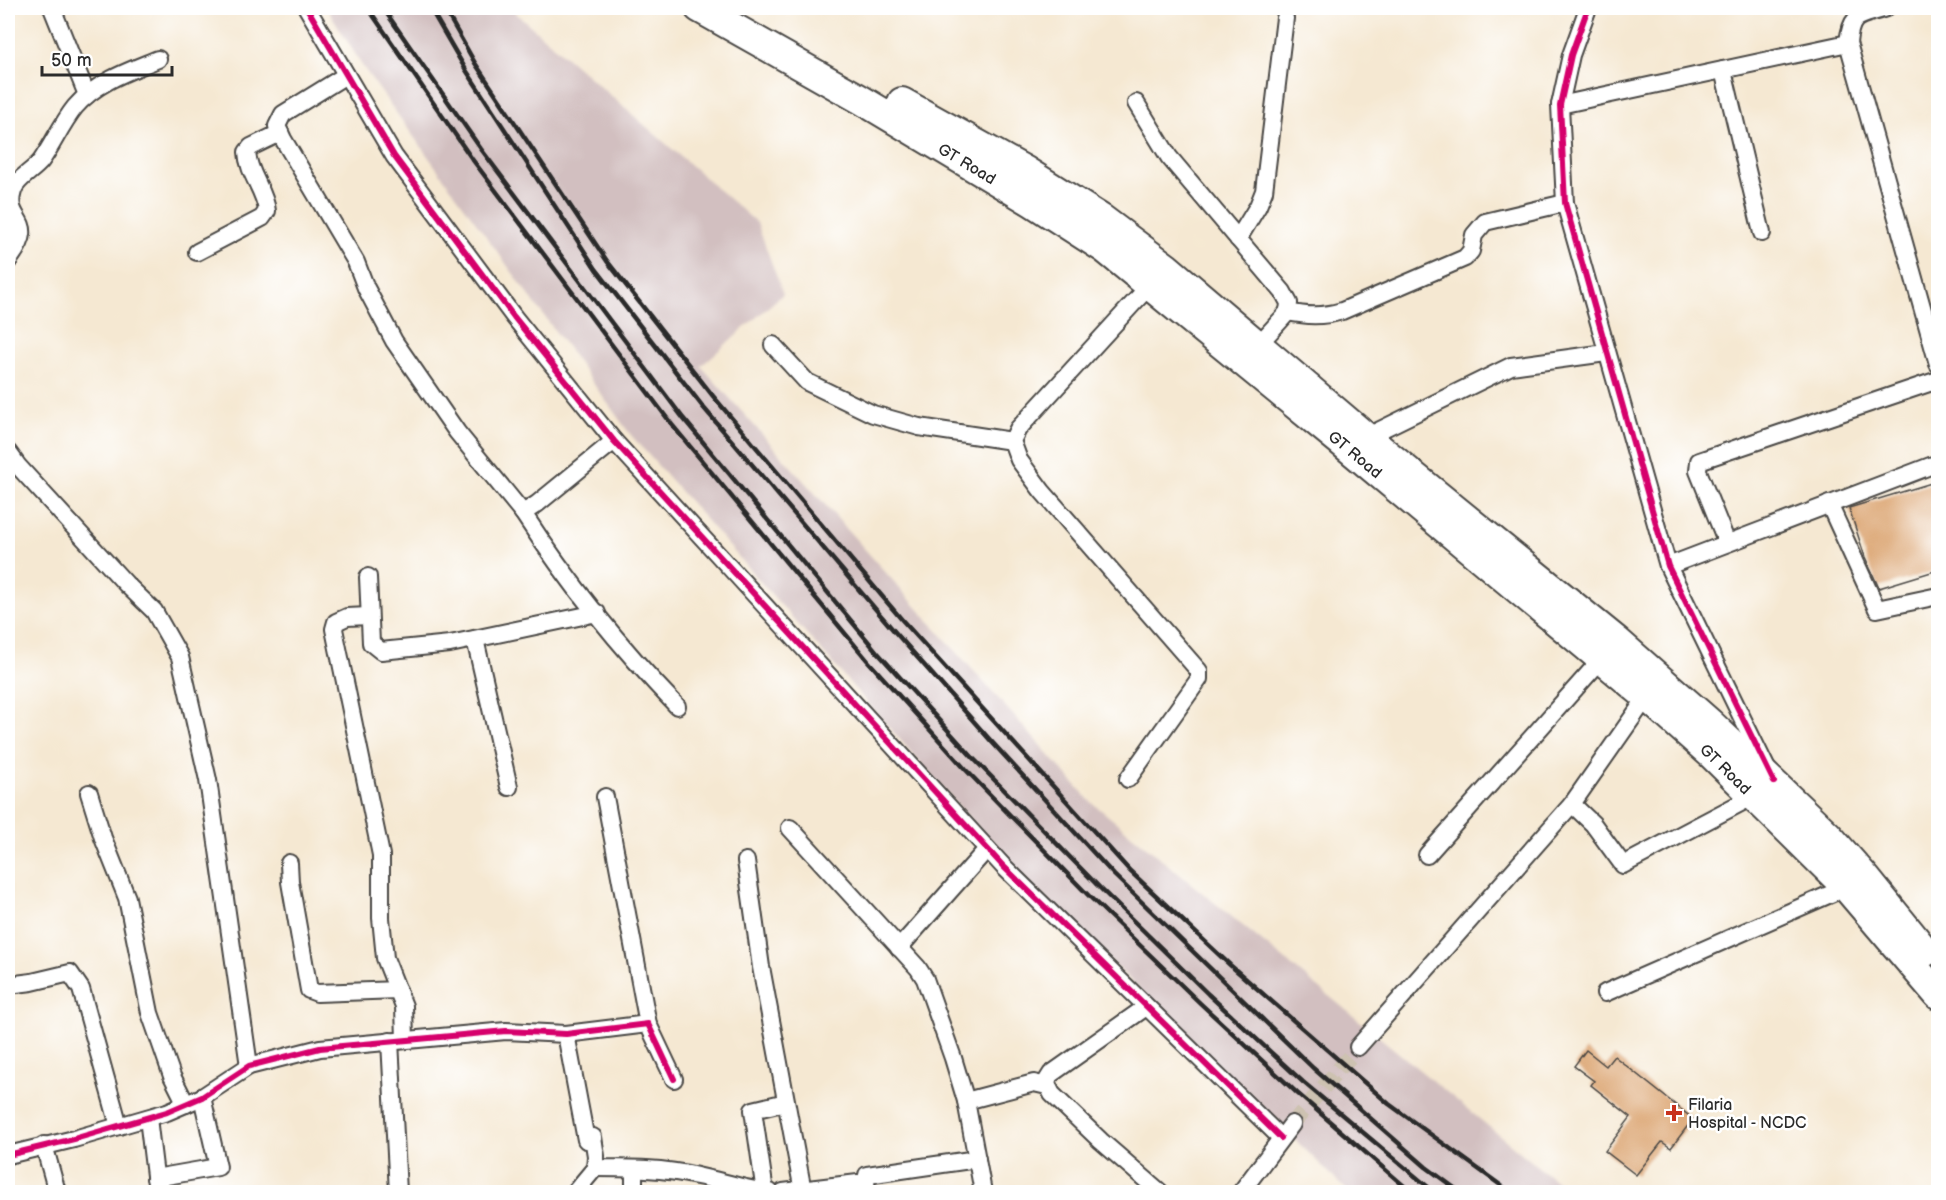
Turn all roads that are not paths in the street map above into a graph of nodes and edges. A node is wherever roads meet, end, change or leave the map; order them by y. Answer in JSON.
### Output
{"nodes":[{"id":1,"x":52,"y":8,"type":"edge"},
{"id":2,"x":307,"y":8,"type":"edge"},
{"id":3,"x":699,"y":8,"type":"edge"},
{"id":4,"x":733,"y":8,"type":"edge"},
{"id":5,"x":1588,"y":8,"type":"edge"},
{"id":6,"x":1886,"y":8,"type":"edge"},
{"id":7,"x":1285,"y":18,"type":"dead end"},
{"id":8,"x":1848,"y":43,"type":"junction"},
{"id":9,"x":158,"y":59,"type":"dead end"},
{"id":10,"x":1723,"y":70,"type":"junction"},
{"id":11,"x":346,"y":75,"type":"junction"},
{"id":12,"x":865,"y":92,"type":"junction"},
{"id":13,"x":87,"y":94,"type":"junction"},
{"id":14,"x":1136,"y":103,"type":"dead end"},
{"id":15,"x":1560,"y":105,"type":"junction"},
{"id":16,"x":280,"y":133,"type":"junction"},
{"id":17,"x":1565,"y":203,"type":"junction"},
{"id":18,"x":1762,"y":233,"type":"dead end"},
{"id":19,"x":1238,"y":239,"type":"junction"},
{"id":20,"x":1112,"y":240,"type":"junction"},
{"id":21,"x":196,"y":252,"type":"dead end"},
{"id":22,"x":8,"y":261,"type":"edge"},
{"id":23,"x":1150,"y":285,"type":"junction"},
{"id":24,"x":1287,"y":312,"type":"junction"},
{"id":25,"x":1935,"y":335,"type":"edge"},
{"id":26,"x":773,"y":345,"type":"dead end"},
{"id":27,"x":1258,"y":345,"type":"junction"},
{"id":28,"x":1606,"y":352,"type":"junction"},
{"id":29,"x":1938,"y":364,"type":"edge"},
{"id":30,"x":1938,"y":380,"type":"edge"},
{"id":31,"x":1366,"y":437,"type":"junction"},
{"id":32,"x":614,"y":441,"type":"junction"},
{"id":33,"x":1012,"y":441,"type":"junction"},
{"id":34,"x":8,"y":452,"type":"edge"},
{"id":35,"x":1938,"y":463,"type":"edge"},
{"id":36,"x":1829,"y":504,"type":"junction"},
{"id":37,"x":524,"y":513,"type":"junction"},
{"id":38,"x":1462,"y":528,"type":"junction"},
{"id":39,"x":1727,"y":543,"type":"junction"},
{"id":40,"x":1668,"y":566,"type":"junction"},
{"id":41,"x":368,"y":577,"type":"dead end"},
{"id":42,"x":1938,"y":596,"type":"edge"},
{"id":43,"x":597,"y":613,"type":"junction"},
{"id":44,"x":369,"y":616,"type":"junction"},
{"id":45,"x":475,"y":639,"type":"junction"},
{"id":46,"x":1610,"y":649,"type":"junction"},
{"id":47,"x":1654,"y":688,"type":"junction"},
{"id":48,"x":677,"y":706,"type":"dead end"},
{"id":49,"x":1128,"y":779,"type":"dead end"},
{"id":50,"x":509,"y":787,"type":"dead end"},
{"id":51,"x":1764,"y":789,"type":"junction"},
{"id":52,"x":89,"y":793,"type":"dead end"},
{"id":53,"x":605,"y":796,"type":"dead end"},
{"id":54,"x":1572,"y":804,"type":"junction"},
{"id":55,"x":790,"y":828,"type":"dead end"},
{"id":56,"x":987,"y":849,"type":"junction"},
{"id":57,"x":1427,"y":855,"type":"dead end"},
{"id":58,"x":746,"y":861,"type":"dead end"},
{"id":59,"x":289,"y":863,"type":"dead end"},
{"id":60,"x":1856,"y":883,"type":"junction"},
{"id":61,"x":898,"y":948,"type":"junction"},
{"id":62,"x":1938,"y":967,"type":"edge"},
{"id":63,"x":8,"y":985,"type":"edge"},
{"id":64,"x":398,"y":990,"type":"junction"},
{"id":65,"x":1605,"y":993,"type":"dead end"},
{"id":66,"x":1938,"y":995,"type":"edge"},
{"id":67,"x":1146,"y":1007,"type":"junction"},
{"id":68,"x":648,"y":1024,"type":"junction"},
{"id":69,"x":566,"y":1034,"type":"junction"},
{"id":70,"x":398,"y":1041,"type":"junction"},
{"id":71,"x":1358,"y":1047,"type":"tunnel mouth"},
{"id":72,"x":249,"y":1066,"type":"junction"},
{"id":73,"x":674,"y":1079,"type":"dead end"},
{"id":74,"x":1047,"y":1086,"type":"junction"},
{"id":75,"x":202,"y":1097,"type":"junction"},
{"id":76,"x":966,"y":1101,"type":"junction"},
{"id":77,"x":786,"y":1102,"type":"junction"},
{"id":78,"x":186,"y":1104,"type":"junction"},
{"id":79,"x":148,"y":1118,"type":"junction"},
{"id":80,"x":1292,"y":1124,"type":"tunnel mouth"},
{"id":81,"x":119,"y":1126,"type":"junction"},
{"id":82,"x":1281,"y":1138,"type":"junction"},
{"id":83,"x":44,"y":1145,"type":"junction"},
{"id":84,"x":8,"y":1155,"type":"edge"},
{"id":85,"x":977,"y":1158,"type":"junction"},
{"id":86,"x":595,"y":1168,"type":"junction"},
{"id":87,"x":634,"y":1169,"type":"junction"},
{"id":88,"x":156,"y":1185,"type":"edge"},
{"id":89,"x":867,"y":1189,"type":"edge"},
{"id":90,"x":803,"y":1191,"type":"edge"},
{"id":91,"x":57,"y":1192,"type":"edge"},
{"id":92,"x":398,"y":1192,"type":"edge"},
{"id":93,"x":575,"y":1192,"type":"edge"},
{"id":94,"x":634,"y":1192,"type":"edge"},
{"id":95,"x":765,"y":1192,"type":"edge"},
{"id":96,"x":770,"y":1192,"type":"edge"},
{"id":97,"x":783,"y":1192,"type":"edge"},
{"id":98,"x":983,"y":1192,"type":"edge"},
{"id":99,"x":1160,"y":1192,"type":"edge"},
{"id":100,"x":1241,"y":1192,"type":"edge"}],
"edges":[{"from":1,"to":13,"type":"street"},
{"from":2,"to":11,"type":"street"},
{"from":3,"to":12,"type":"highway","name":"GT Road"},
{"from":4,"to":12,"type":"highway","name":"GT Road"},
{"from":5,"to":15,"type":"street"},
{"from":6,"to":8,"type":"street"},
{"from":7,"to":19,"type":"street"},
{"from":8,"to":10,"type":"street"},
{"from":8,"to":25,"type":"street"},
{"from":9,"to":13,"type":"street"},
{"from":10,"to":15,"type":"street"},
{"from":10,"to":18,"type":"street"},
{"from":11,"to":16,"type":"street"},
{"from":11,"to":32,"type":"street"},
{"from":12,"to":20,"type":"highway","name":"GT Road"},
{"from":13,"to":22,"type":"street"},
{"from":14,"to":19,"type":"street"},
{"from":15,"to":17,"type":"street"},
{"from":16,"to":21,"type":"street"},
{"from":16,"to":37,"type":"street"},
{"from":17,"to":24,"type":"street"},
{"from":17,"to":28,"type":"street"},
{"from":19,"to":24,"type":"street"},
{"from":20,"to":23,"type":"highway","name":"GT Road"},
{"from":20,"to":27,"type":"highway","name":"GT Road"},
{"from":23,"to":33,"type":"street"},
{"from":23,"to":38,"type":"highway","name":"GT Road"},
{"from":24,"to":27,"type":"street"},
{"from":25,"to":29,"type":"street"},
{"from":26,"to":33,"type":"street"},
{"from":27,"to":31,"type":"highway","name":"GT Road"},
{"from":28,"to":31,"type":"street"},
{"from":28,"to":40,"type":"street"},
{"from":30,"to":39,"type":"street"},
{"from":31,"to":38,"type":"highway","name":"GT Road"},
{"from":32,"to":37,"type":"street"},
{"from":32,"to":56,"type":"street"},
{"from":33,"to":49,"type":"street"},
{"from":34,"to":72,"type":"street"},
{"from":35,"to":36,"type":"street"},
{"from":36,"to":39,"type":"street"},
{"from":36,"to":42,"type":"street"},
{"from":37,"to":43,"type":"street"},
{"from":38,"to":46,"type":"highway","name":"GT Road"},
{"from":39,"to":40,"type":"street"},
{"from":40,"to":51,"type":"street"},
{"from":41,"to":44,"type":"street"},
{"from":43,"to":45,"type":"street"},
{"from":43,"to":48,"type":"street"},
{"from":44,"to":45,"type":"street"},
{"from":44,"to":64,"type":"street"},
{"from":45,"to":50,"type":"street"},
{"from":46,"to":47,"type":"highway","name":"GT Road"},
{"from":46,"to":57,"type":"street"},
{"from":47,"to":51,"type":"highway","name":"GT Road"},
{"from":47,"to":54,"type":"street"},
{"from":51,"to":54,"type":"street"},
{"from":51,"to":60,"type":"highway","name":"GT Road"},
{"from":52,"to":78,"type":"street"},
{"from":53,"to":68,"type":"street"},
{"from":54,"to":71,"type":"street"},
{"from":55,"to":61,"type":"street"},
{"from":56,"to":61,"type":"street"},
{"from":56,"to":67,"type":"street"},
{"from":58,"to":77,"type":"street"},
{"from":59,"to":64,"type":"street"},
{"from":60,"to":62,"type":"highway","name":"GT Road"},
{"from":60,"to":65,"type":"street"},
{"from":60,"to":66,"type":"highway","name":"GT Road"},
{"from":61,"to":76,"type":"street"},
{"from":63,"to":81,"type":"street"},
{"from":64,"to":70,"type":"street"},
{"from":67,"to":74,"type":"street"},
{"from":67,"to":82,"type":"street"},
{"from":68,"to":69,"type":"street"},
{"from":68,"to":73,"type":"street"},
{"from":69,"to":70,"type":"street"},
{"from":69,"to":86,"type":"street"},
{"from":70,"to":72,"type":"street"},
{"from":70,"to":92,"type":"street"},
{"from":72,"to":75,"type":"street"},
{"from":74,"to":76,"type":"street"},
{"from":74,"to":99,"type":"street"},
{"from":75,"to":78,"type":"street"},
{"from":75,"to":88,"type":"street"},
{"from":76,"to":85,"type":"street"},
{"from":77,"to":90,"type":"street"},
{"from":77,"to":95,"type":"street"},
{"from":78,"to":79,"type":"street"},
{"from":79,"to":81,"type":"street"},
{"from":79,"to":88,"type":"street"},
{"from":80,"to":82,"type":"street"},
{"from":81,"to":83,"type":"street"},
{"from":82,"to":100,"type":"street"},
{"from":83,"to":84,"type":"street"},
{"from":83,"to":91,"type":"street"},
{"from":85,"to":89,"type":"street"},
{"from":85,"to":98,"type":"street"},
{"from":86,"to":87,"type":"street"},
{"from":86,"to":93,"type":"street"},
{"from":87,"to":94,"type":"street"},
{"from":87,"to":95,"type":"street"},
{"from":89,"to":90,"type":"street"},
{"from":90,"to":97,"type":"street"},
{"from":95,"to":96,"type":"street"}]}
